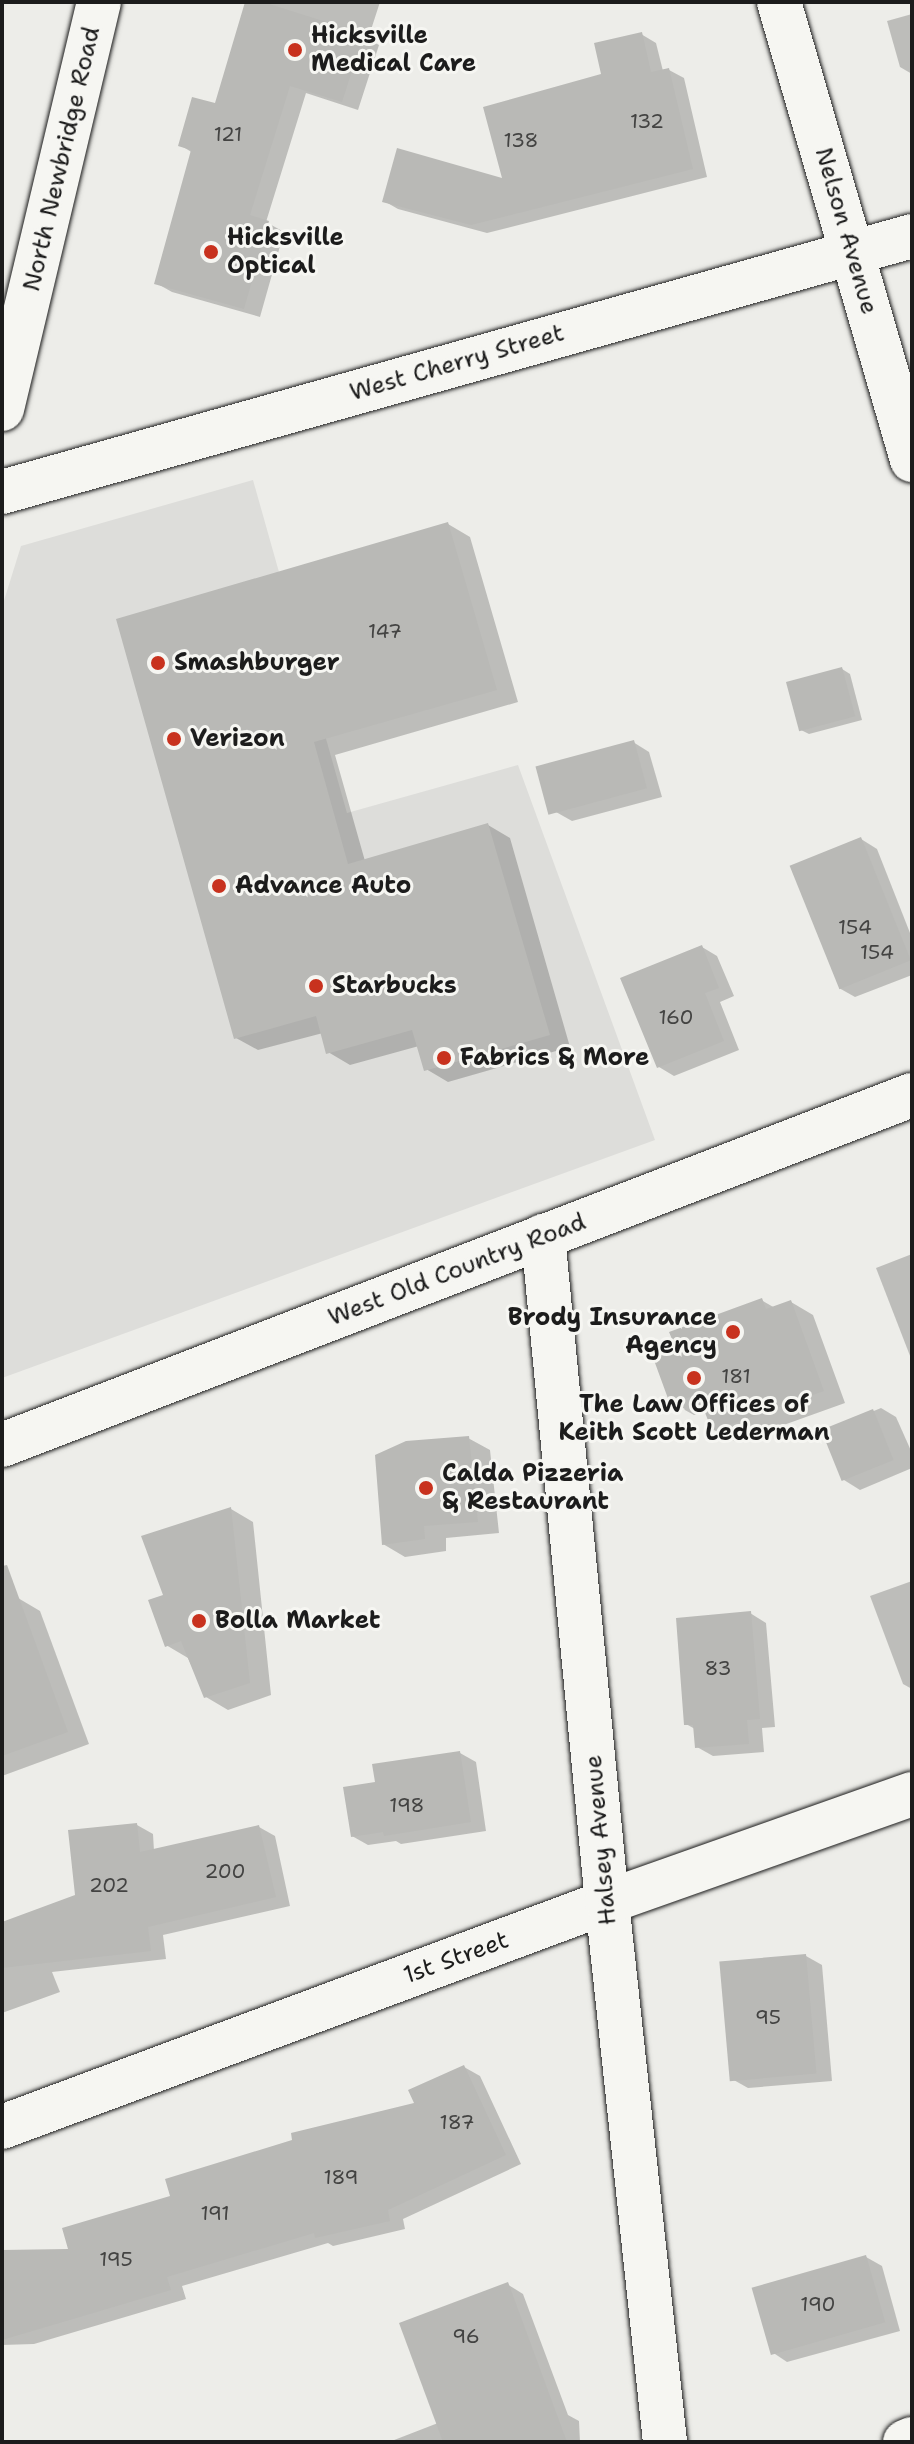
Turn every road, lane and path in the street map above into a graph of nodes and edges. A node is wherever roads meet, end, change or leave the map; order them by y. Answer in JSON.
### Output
{"nodes":[{"id":1,"x":99,"y":2,"type":"edge"},
{"id":2,"x":779,"y":2,"type":"edge"},
{"id":3,"x":912,"y":236,"type":"edge"},
{"id":4,"x":852,"y":253,"type":"junction"},
{"id":5,"x":2,"y":409,"type":"edge"},
{"id":6,"x":912,"y":460,"type":"edge"},
{"id":7,"x":2,"y":492,"type":"edge"},
{"id":8,"x":912,"y":1095,"type":"edge"},
{"id":9,"x":543,"y":1236,"type":"junction"},
{"id":10,"x":2,"y":1445,"type":"edge"},
{"id":11,"x":912,"y":1794,"type":"edge"},
{"id":12,"x":607,"y":1902,"type":"junction"},
{"id":13,"x":2,"y":2127,"type":"edge"},
{"id":14,"x":912,"y":2439,"type":"edge"},
{"id":15,"x":665,"y":2442,"type":"edge"},
{"id":16,"x":905,"y":2442,"type":"edge"}],
"edges":[{"from":1,"to":5,"type":"street","name":"North Newbridge Road"},
{"from":2,"to":4,"type":"street","name":"Nelson Avenue"},
{"from":3,"to":4,"type":"street","name":"West Cherry Street"},
{"from":4,"to":6,"type":"street","name":"Nelson Avenue"},
{"from":4,"to":7,"type":"street","name":"West Cherry Street"},
{"from":8,"to":9,"type":"street","name":"West Old Country Road"},
{"from":9,"to":10,"type":"street","name":"West Old Country Road"},
{"from":9,"to":12,"type":"street","name":"Halsey Avenue"},
{"from":11,"to":12,"type":"street","name":"1st Street"},
{"from":12,"to":13,"type":"street","name":"1st Street"},
{"from":12,"to":15,"type":"street","name":"Halsey Avenue"},
{"from":14,"to":16,"type":"street"}]}
